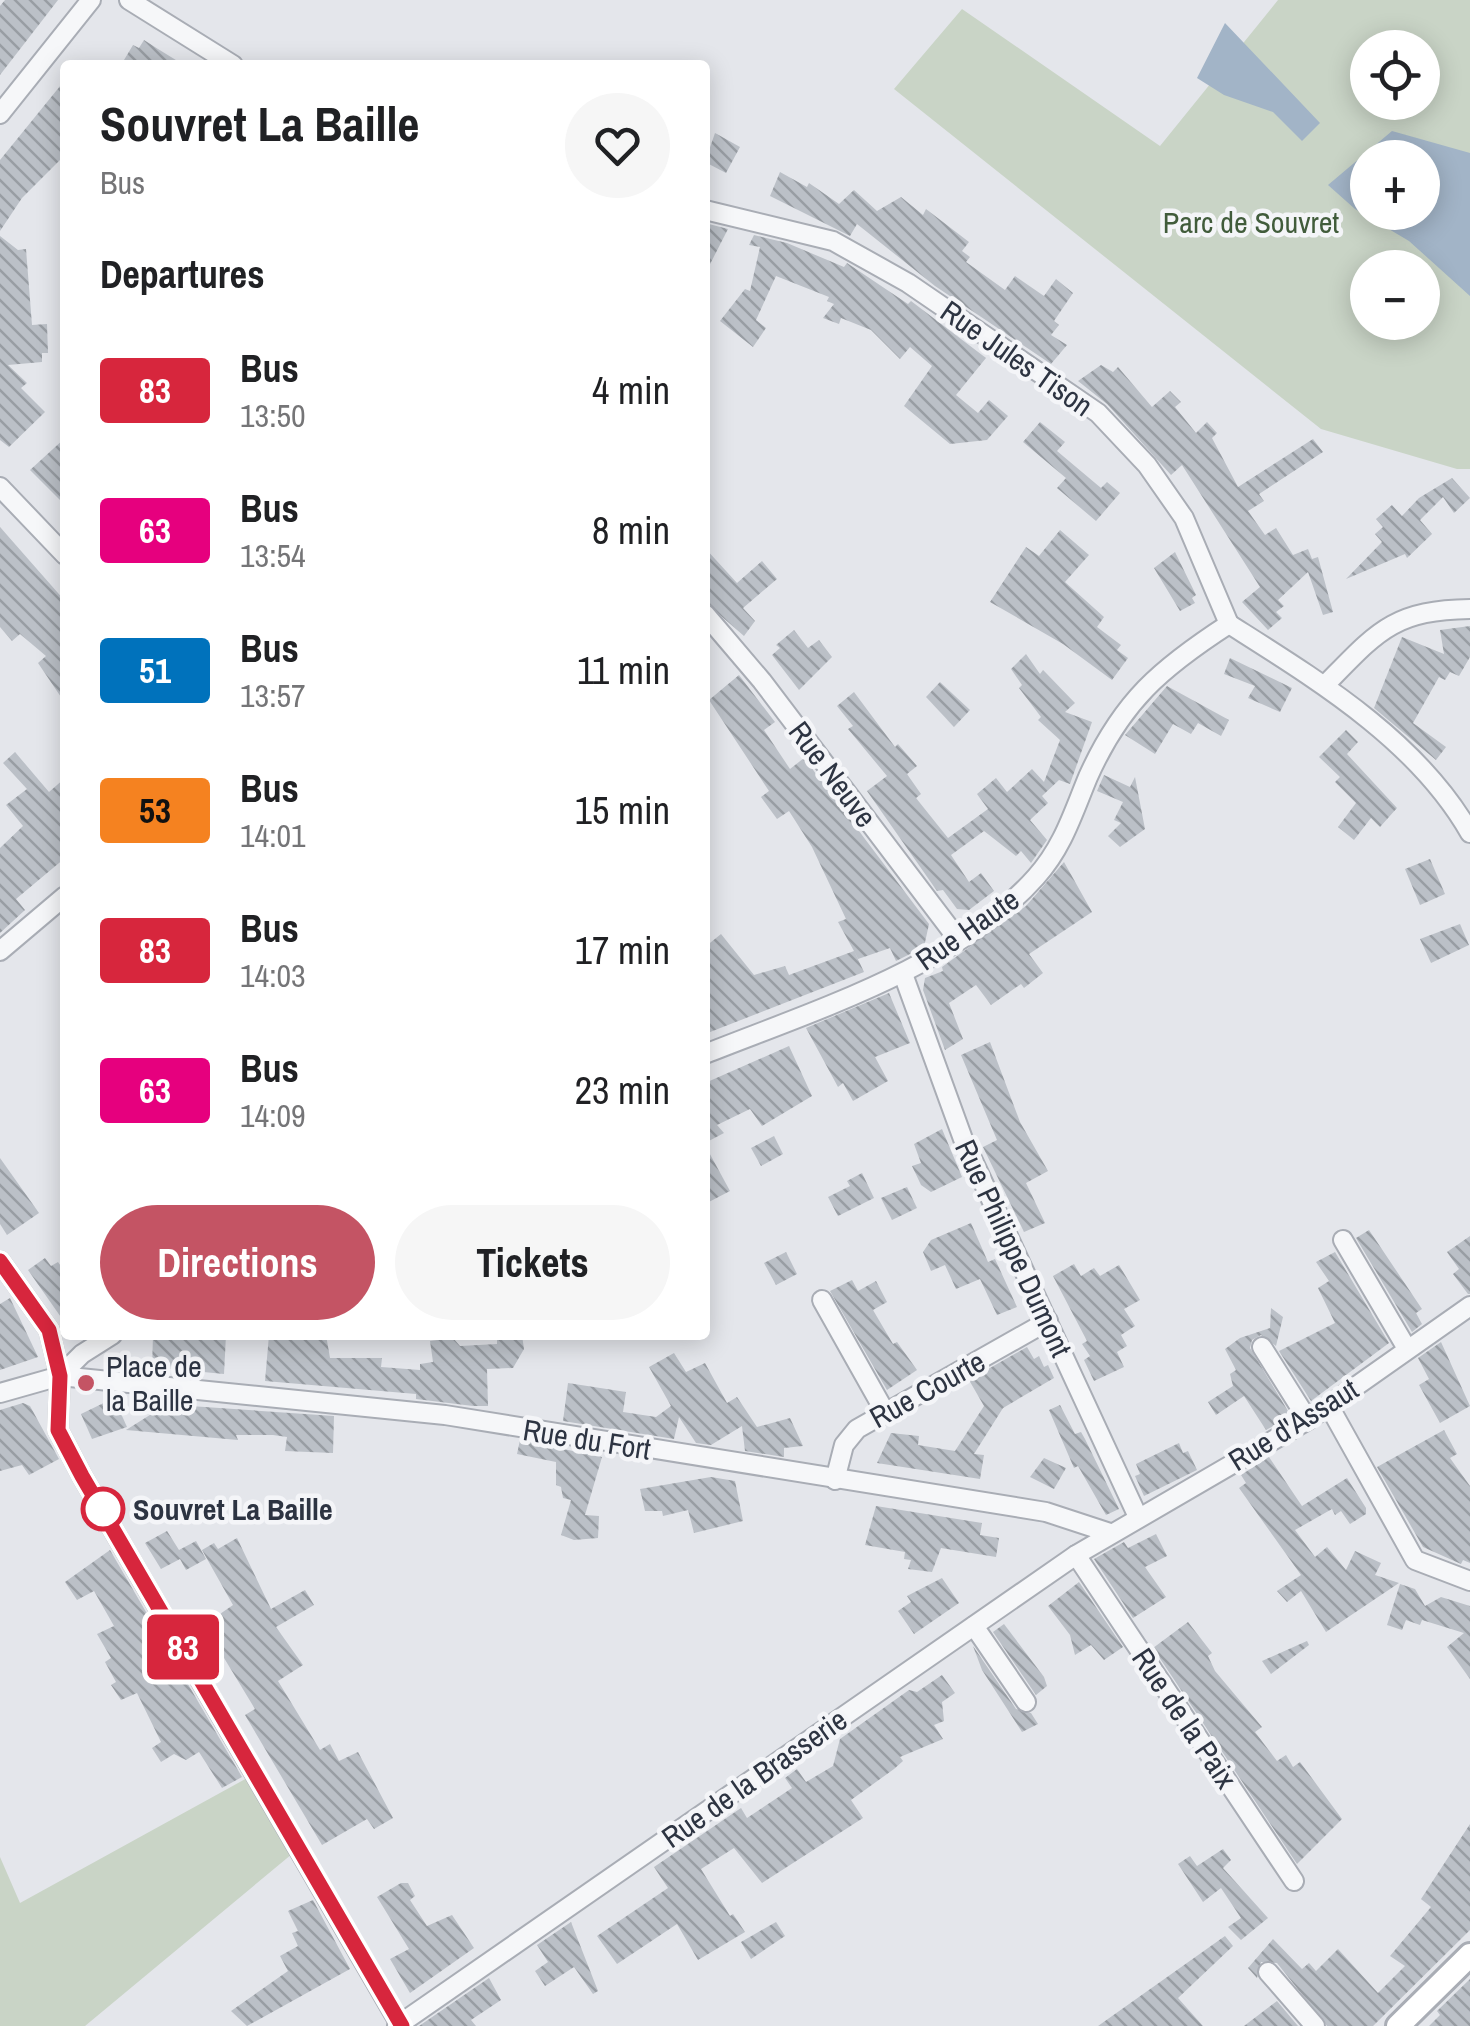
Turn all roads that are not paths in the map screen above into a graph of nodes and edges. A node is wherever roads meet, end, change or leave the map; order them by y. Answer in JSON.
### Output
{"nodes":[{"id":1,"x":91,"y":0,"type":"edge"},
{"id":2,"x":138,"y":2,"type":"edge"},
{"id":3,"x":225,"y":60,"type":"edge"},
{"id":4,"x":0,"y":114,"type":"edge"},
{"id":5,"x":710,"y":211,"type":"edge"},
{"id":6,"x":0,"y":486,"type":"edge"},
{"id":7,"x":60,"y":550,"type":"edge"},
{"id":8,"x":1470,"y":610,"type":"edge"},
{"id":9,"x":710,"y":620,"type":"edge"},
{"id":10,"x":1229,"y":624,"type":"junction"},
{"id":11,"x":1326,"y":684,"type":"junction"},
{"id":12,"x":1470,"y":833,"type":"edge"},
{"id":13,"x":60,"y":900,"type":"edge"},
{"id":14,"x":958,"y":938,"type":"junction"},
{"id":15,"x":0,"y":951,"type":"edge"},
{"id":16,"x":903,"y":974,"type":"junction"},
{"id":17,"x":710,"y":1052,"type":"edge"},
{"id":18,"x":1342,"y":1240,"type":"dead end"},
{"id":19,"x":0,"y":1261,"type":"edge"},
{"id":20,"x":822,"y":1300,"type":"dead end"},
{"id":21,"x":1470,"y":1306,"type":"edge"},
{"id":22,"x":1048,"y":1321,"type":"junction"},
{"id":23,"x":104,"y":1340,"type":"edge"},
{"id":24,"x":1262,"y":1347,"type":"dead end"},
{"id":25,"x":1406,"y":1347,"type":"junction"},
{"id":26,"x":60,"y":1376,"type":"junction"},
{"id":27,"x":0,"y":1392,"type":"edge"},
{"id":28,"x":1329,"y":1406,"type":"junction"},
{"id":29,"x":885,"y":1412,"type":"junction"},
{"id":30,"x":1308,"y":1420,"type":"junction"},
{"id":31,"x":835,"y":1480,"type":"junction"},
{"id":32,"x":1138,"y":1517,"type":"junction"},
{"id":33,"x":1110,"y":1533,"type":"junction"},
{"id":34,"x":1076,"y":1555,"type":"junction"},
{"id":35,"x":1470,"y":1581,"type":"edge"},
{"id":36,"x":974,"y":1626,"type":"junction"},
{"id":37,"x":1026,"y":1702,"type":"dead end"},
{"id":38,"x":1294,"y":1882,"type":"dead end"},
{"id":39,"x":1470,"y":1955,"type":"edge"},
{"id":40,"x":1268,"y":1972,"type":"dead end"},
{"id":41,"x":399,"y":2025,"type":"edge"},
{"id":42,"x":1314,"y":2026,"type":"edge"},
{"id":43,"x":1398,"y":2026,"type":"edge"}],
"edges":[{"from":1,"to":4,"type":"street"},
{"from":2,"to":3,"type":"street"},
{"from":5,"to":10,"type":"street","name":"Rue Jules Tison"},
{"from":6,"to":7,"type":"street"},
{"from":8,"to":11,"type":"street"},
{"from":9,"to":14,"type":"street","name":"Rue Neuve"},
{"from":10,"to":11,"type":"street"},
{"from":10,"to":14,"type":"street","name":"Rue Haute"},
{"from":11,"to":12,"type":"street"},
{"from":13,"to":15,"type":"street"},
{"from":14,"to":16,"type":"street","name":"Rue Haute"},
{"from":16,"to":17,"type":"street","name":"Rue Haute"},
{"from":16,"to":22,"type":"street","name":"Rue Philippe Dumont"},
{"from":18,"to":25,"type":"street"},
{"from":19,"to":26,"type":"street"},
{"from":20,"to":29,"type":"street"},
{"from":21,"to":25,"type":"street","name":"Rue d'Assaut"},
{"from":22,"to":29,"type":"street","name":"Rue Courte"},
{"from":22,"to":32,"type":"street","name":"Rue Philippe Dumont"},
{"from":23,"to":26,"type":"street"},
{"from":24,"to":30,"type":"street"},
{"from":25,"to":28,"type":"street","name":"Rue d'Assaut"},
{"from":26,"to":27,"type":"street"},
{"from":26,"to":31,"type":"street","name":"Rue du Fort"},
{"from":26,"to":41,"type":"street"},
{"from":28,"to":30,"type":"street","name":"Rue d'Assaut"},
{"from":28,"to":35,"type":"street"},
{"from":29,"to":31,"type":"street","name":"Rue Courte"},
{"from":30,"to":32,"type":"street","name":"Rue d'Assaut"},
{"from":31,"to":33,"type":"street","name":"Rue du Fort"},
{"from":32,"to":33,"type":"street","name":"Rue d'Assaut"},
{"from":33,"to":34,"type":"street","name":"Rue de la Brasserie"},
{"from":34,"to":36,"type":"street","name":"Rue de la Brasserie"},
{"from":34,"to":38,"type":"street","name":"Rue de la Paix"},
{"from":36,"to":37,"type":"street"},
{"from":36,"to":41,"type":"street","name":"Rue de la Brasserie"},
{"from":39,"to":43,"type":"main road"},
{"from":40,"to":42,"type":"street"}]}
